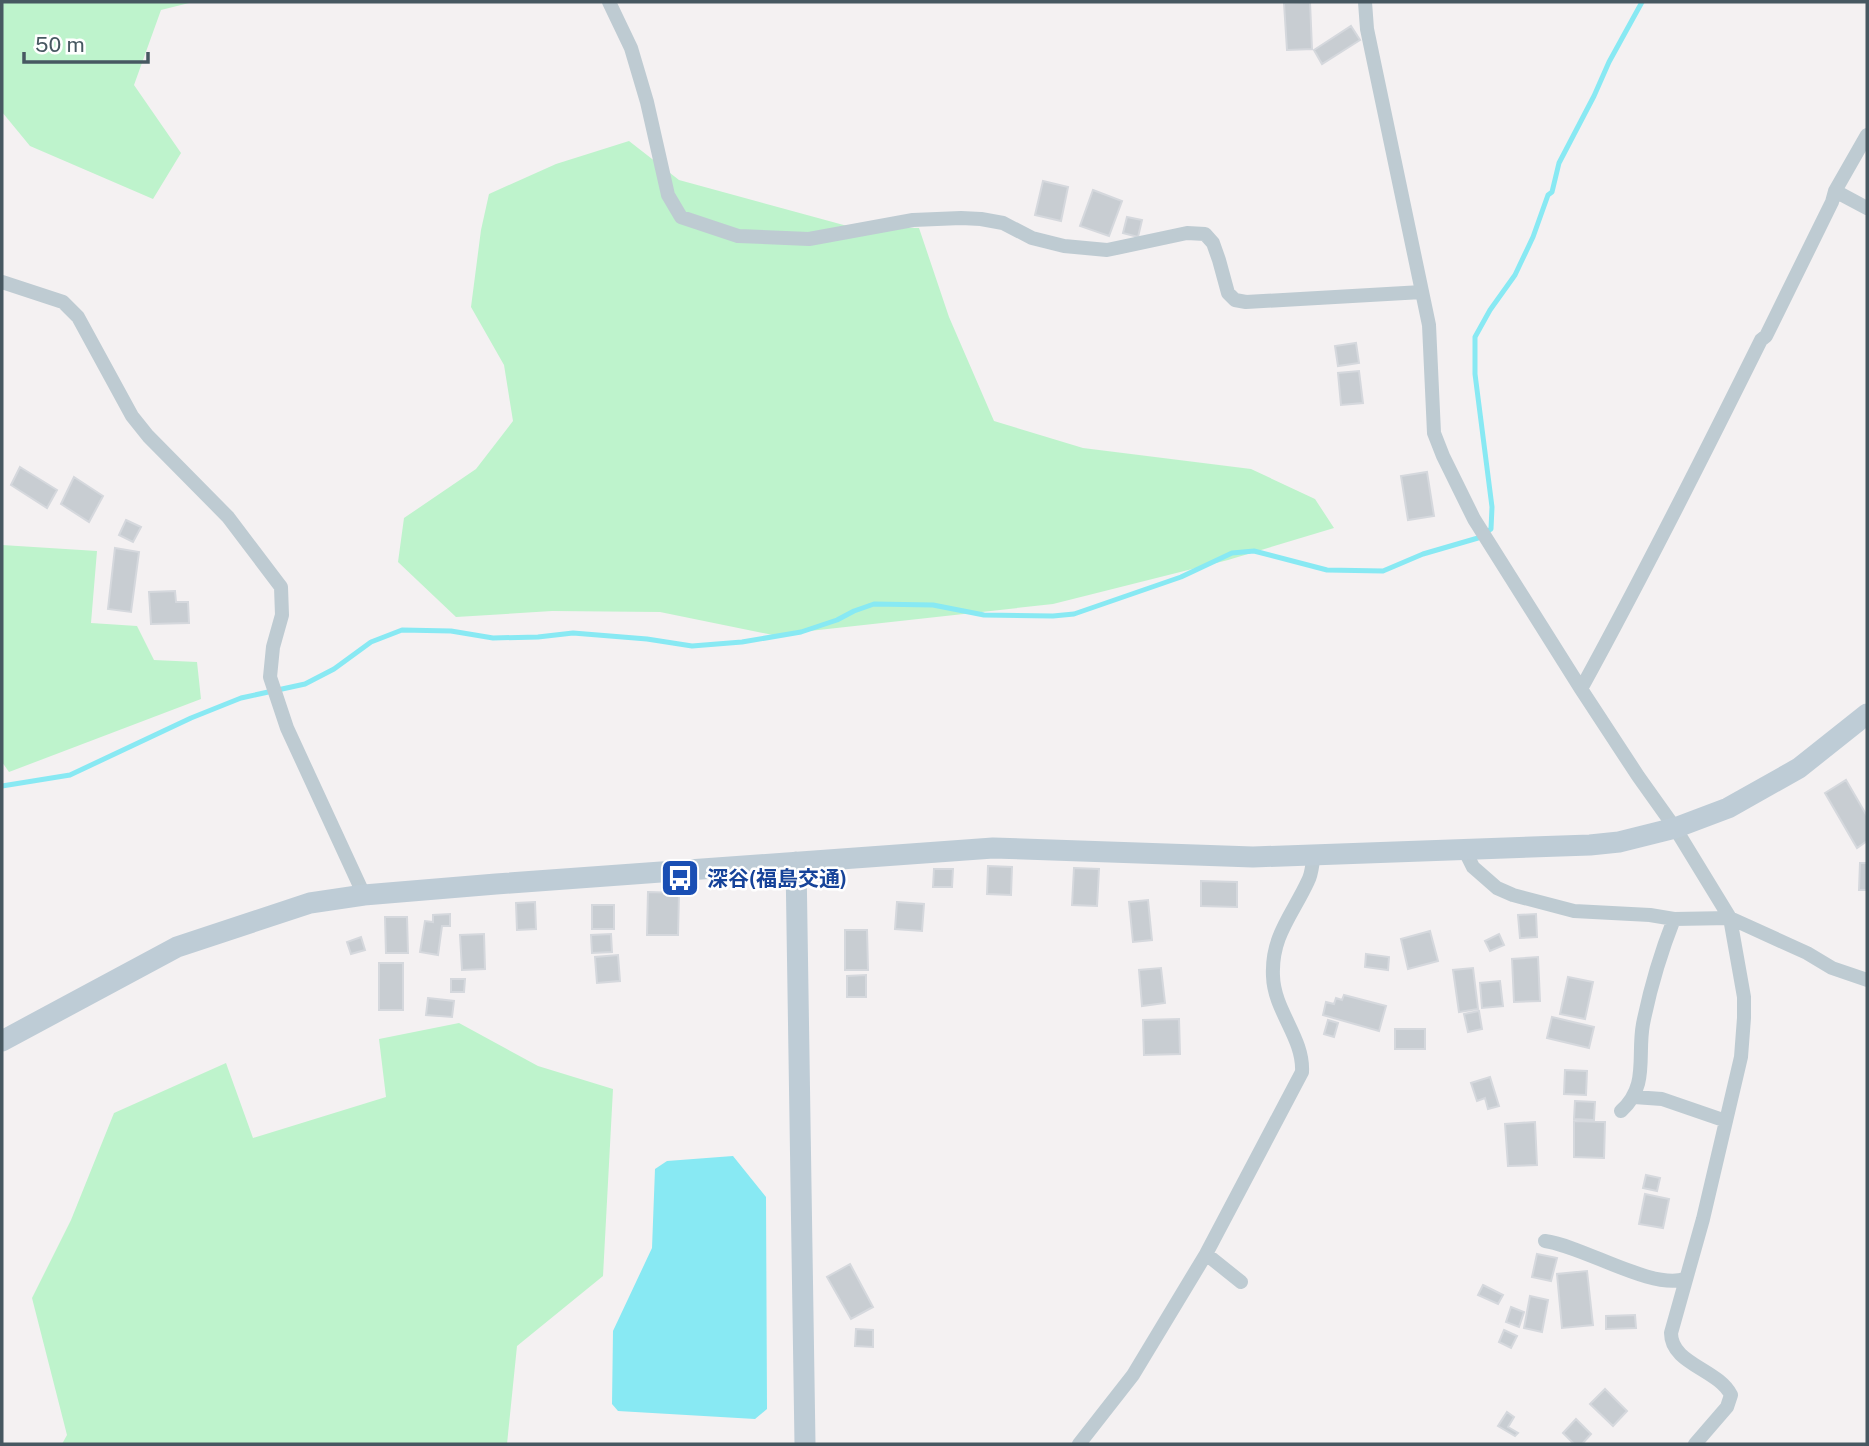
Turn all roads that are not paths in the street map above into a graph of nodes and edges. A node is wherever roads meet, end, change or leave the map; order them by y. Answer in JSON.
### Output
{"nodes":[{"id":1,"x":609,"y":2,"type":"edge"},
{"id":2,"x":1365,"y":2,"type":"edge"},
{"id":3,"x":1867,"y":135,"type":"edge"},
{"id":4,"x":1835,"y":191,"type":"junction"},
{"id":5,"x":1867,"y":208,"type":"edge"},
{"id":6,"x":2,"y":282,"type":"edge"},
{"id":7,"x":1422,"y":292,"type":"junction"},
{"id":8,"x":1581,"y":689,"type":"junction"},
{"id":9,"x":1867,"y":714,"type":"edge"},
{"id":10,"x":1675,"y":828,"type":"junction"},
{"id":11,"x":1464,"y":849,"type":"junction"},
{"id":12,"x":1314,"y":855,"type":"junction"},
{"id":13,"x":796,"y":862,"type":"junction"},
{"id":14,"x":364,"y":895,"type":"junction"},
{"id":15,"x":1730,"y":918,"type":"junction"},
{"id":16,"x":1674,"y":919,"type":"junction"},
{"id":17,"x":1867,"y":980,"type":"edge"},
{"id":18,"x":2,"y":1041,"type":"edge"},
{"id":19,"x":1634,"y":1097,"type":"junction"},
{"id":20,"x":1621,"y":1111,"type":"dead end"},
{"id":21,"x":1726,"y":1121,"type":"junction"},
{"id":22,"x":1545,"y":1241,"type":"dead end"},
{"id":23,"x":1206,"y":1254,"type":"junction"},
{"id":24,"x":1685,"y":1279,"type":"junction"},
{"id":25,"x":1241,"y":1282,"type":"dead end"},
{"id":26,"x":805,"y":1444,"type":"edge"},
{"id":27,"x":1079,"y":1444,"type":"edge"},
{"id":28,"x":1695,"y":1444,"type":"edge"}],
"edges":[{"from":1,"to":7,"type":"street"},
{"from":2,"to":7,"type":"street"},
{"from":3,"to":4,"type":"street"},
{"from":4,"to":5,"type":"street"},
{"from":4,"to":8,"type":"street"},
{"from":6,"to":14,"type":"street"},
{"from":7,"to":8,"type":"street"},
{"from":8,"to":10,"type":"street"},
{"from":9,"to":10,"type":"street"},
{"from":10,"to":11,"type":"street"},
{"from":10,"to":15,"type":"street"},
{"from":11,"to":12,"type":"street"},
{"from":11,"to":16,"type":"street"},
{"from":12,"to":13,"type":"street"},
{"from":12,"to":23,"type":"street"},
{"from":13,"to":14,"type":"street"},
{"from":13,"to":26,"type":"street"},
{"from":14,"to":18,"type":"street"},
{"from":15,"to":16,"type":"street"},
{"from":15,"to":17,"type":"street"},
{"from":15,"to":21,"type":"street"},
{"from":16,"to":19,"type":"street"},
{"from":19,"to":20,"type":"street"},
{"from":19,"to":21,"type":"street"},
{"from":21,"to":24,"type":"street"},
{"from":22,"to":24,"type":"street"},
{"from":23,"to":25,"type":"street"},
{"from":23,"to":27,"type":"street"},
{"from":24,"to":28,"type":"street"}]}
